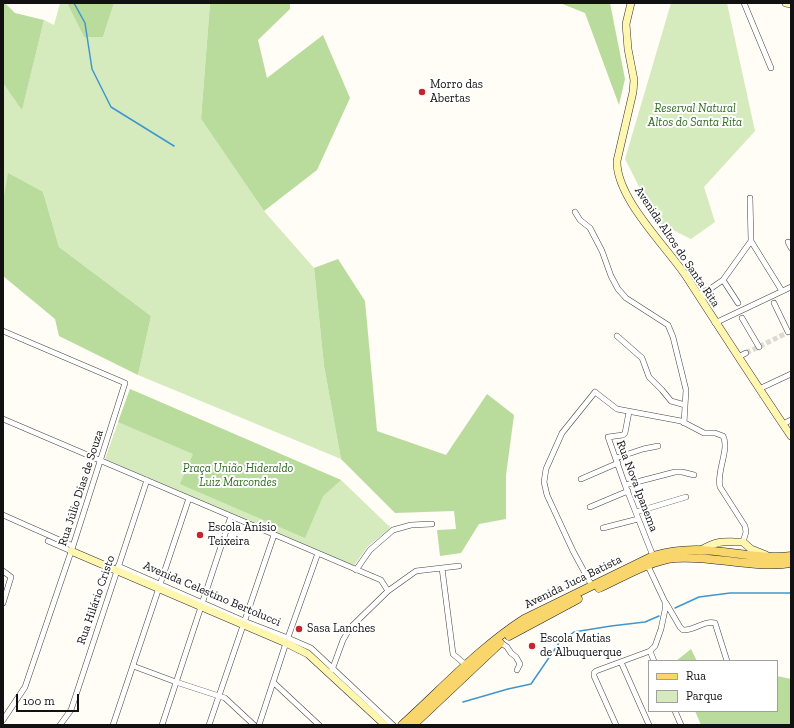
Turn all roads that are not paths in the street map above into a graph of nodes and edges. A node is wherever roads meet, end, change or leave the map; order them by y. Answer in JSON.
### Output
{"nodes":[{"id":1,"x":631,"y":3,"type":"edge"},
{"id":2,"x":744,"y":3,"type":"edge"},
{"id":3,"x":786,"y":3,"type":"edge"},
{"id":4,"x":791,"y":4,"type":"edge"},
{"id":5,"x":771,"y":68,"type":"dead end"},
{"id":6,"x":750,"y":198,"type":"dead end"},
{"id":7,"x":575,"y":212,"type":"dead end"},
{"id":8,"x":751,"y":241,"type":"junction"},
{"id":9,"x":788,"y":242,"type":"dead end"},
{"id":10,"x":791,"y":248,"type":"edge"},
{"id":11,"x":723,"y":280,"type":"junction"},
{"id":12,"x":791,"y":287,"type":"edge"},
{"id":13,"x":782,"y":292,"type":"junction"},
{"id":14,"x":702,"y":294,"type":"junction"},
{"id":15,"x":738,"y":303,"type":"dead end"},
{"id":16,"x":774,"y":303,"type":"dead end"},
{"id":17,"x":742,"y":318,"type":"dead end"},
{"id":18,"x":715,"y":323,"type":"junction"},
{"id":19,"x":3,"y":331,"type":"edge"},
{"id":20,"x":788,"y":332,"type":"dead end"},
{"id":21,"x":617,"y":336,"type":"dead end"},
{"id":22,"x":759,"y":347,"type":"dead end"},
{"id":23,"x":746,"y":353,"type":"tunnel mouth"},
{"id":24,"x":738,"y":357,"type":"junction"},
{"id":25,"x":791,"y":374,"type":"edge"},
{"id":26,"x":759,"y":389,"type":"junction"},
{"id":27,"x":684,"y":405,"type":"junction"},
{"id":28,"x":629,"y":412,"type":"junction"},
{"id":29,"x":3,"y":419,"type":"edge"},
{"id":30,"x":791,"y":420,"type":"edge"},
{"id":31,"x":684,"y":422,"type":"junction"},
{"id":32,"x":783,"y":424,"type":"junction"},
{"id":33,"x":791,"y":436,"type":"edge"},
{"id":34,"x":658,"y":446,"type":"dead end"},
{"id":35,"x":101,"y":460,"type":"junction"},
{"id":36,"x":617,"y":460,"type":"junction"},
{"id":37,"x":694,"y":475,"type":"dead end"},
{"id":38,"x":581,"y":479,"type":"dead end"},
{"id":39,"x":147,"y":480,"type":"junction"},
{"id":40,"x":625,"y":485,"type":"junction"},
{"id":41,"x":628,"y":491,"type":"junction"},
{"id":42,"x":189,"y":498,"type":"junction"},
{"id":43,"x":686,"y":498,"type":"dead end"},
{"id":44,"x":590,"y":507,"type":"dead end"},
{"id":45,"x":636,"y":512,"type":"junction"},
{"id":46,"x":3,"y":515,"type":"edge"},
{"id":47,"x":231,"y":516,"type":"junction"},
{"id":48,"x":638,"y":519,"type":"junction"},
{"id":49,"x":432,"y":524,"type":"dead end"},
{"id":50,"x":603,"y":528,"type":"dead end"},
{"id":51,"x":274,"y":535,"type":"junction"},
{"id":52,"x":48,"y":541,"type":"dead end"},
{"id":53,"x":717,"y":542,"type":"junction"},
{"id":54,"x":743,"y":542,"type":"junction"},
{"id":55,"x":72,"y":549,"type":"junction"},
{"id":56,"x":701,"y":550,"type":"junction"},
{"id":57,"x":713,"y":551,"type":"junction"},
{"id":58,"x":318,"y":553,"type":"junction"},
{"id":59,"x":653,"y":556,"type":"junction"},
{"id":60,"x":791,"y":556,"type":"edge"},
{"id":61,"x":772,"y":557,"type":"junction"},
{"id":62,"x":720,"y":561,"type":"junction"},
{"id":63,"x":791,"y":563,"type":"edge"},
{"id":64,"x":766,"y":565,"type":"junction"},
{"id":65,"x":459,"y":566,"type":"dead end"},
{"id":66,"x":648,"y":566,"type":"junction"},
{"id":67,"x":118,"y":568,"type":"junction"},
{"id":68,"x":442,"y":568,"type":"junction"},
{"id":69,"x":356,"y":570,"type":"junction"},
{"id":70,"x":3,"y":571,"type":"edge"},
{"id":71,"x":159,"y":586,"type":"junction"},
{"id":72,"x":592,"y":586,"type":"junction"},
{"id":73,"x":388,"y":591,"type":"junction"},
{"id":74,"x":665,"y":602,"type":"junction"},
{"id":75,"x":3,"y":603,"type":"edge"},
{"id":76,"x":202,"y":605,"type":"junction"},
{"id":77,"x":243,"y":623,"type":"junction"},
{"id":78,"x":287,"y":641,"type":"junction"},
{"id":79,"x":500,"y":642,"type":"junction"},
{"id":80,"x":650,"y":651,"type":"junction"},
{"id":81,"x":654,"y":660,"type":"edge"},
{"id":82,"x":727,"y":660,"type":"edge"},
{"id":83,"x":621,"y":662,"type":"junction"},
{"id":84,"x":466,"y":665,"type":"junction"},
{"id":85,"x":133,"y":666,"type":"junction"},
{"id":86,"x":516,"y":670,"type":"dead end"},
{"id":87,"x":331,"y":672,"type":"junction"},
{"id":88,"x":176,"y":682,"type":"junction"},
{"id":89,"x":273,"y":682,"type":"junction"},
{"id":90,"x":219,"y":696,"type":"junction"},
{"id":91,"x":675,"y":712,"type":"edge"},
{"id":92,"x":3,"y":720,"type":"edge"},
{"id":93,"x":60,"y":725,"type":"edge"},
{"id":94,"x":113,"y":725,"type":"edge"},
{"id":95,"x":162,"y":725,"type":"edge"},
{"id":96,"x":209,"y":725,"type":"edge"},
{"id":97,"x":254,"y":725,"type":"edge"},
{"id":98,"x":259,"y":725,"type":"edge"},
{"id":99,"x":319,"y":725,"type":"edge"},
{"id":100,"x":385,"y":725,"type":"edge"},
{"id":101,"x":393,"y":725,"type":"edge"},
{"id":102,"x":402,"y":725,"type":"edge"},
{"id":103,"x":413,"y":725,"type":"edge"},
{"id":104,"x":616,"y":725,"type":"edge"},
{"id":105,"x":649,"y":725,"type":"edge"},
{"id":106,"x":681,"y":725,"type":"edge"}],
"edges":[{"from":1,"to":14,"type":"street","name":"Avenida Altos do Santa Rita"},
{"from":2,"to":5,"type":"street"},
{"from":3,"to":4,"type":"street"},
{"from":6,"to":8,"type":"street"},
{"from":7,"to":27,"type":"street"},
{"from":8,"to":11,"type":"street"},
{"from":8,"to":13,"type":"street"},
{"from":9,"to":10,"type":"street"},
{"from":11,"to":14,"type":"street"},
{"from":11,"to":15,"type":"street"},
{"from":12,"to":13,"type":"street"},
{"from":13,"to":18,"type":"street"},
{"from":14,"to":18,"type":"street","name":"Avenida Altos do Santa Rita"},
{"from":16,"to":20,"type":"street"},
{"from":17,"to":22,"type":"street"},
{"from":18,"to":24,"type":"street","name":"Avenida Altos do Santa Rita"},
{"from":19,"to":35,"type":"street","name":"Rua Júlio Dias de Souza"},
{"from":21,"to":27,"type":"street"},
{"from":23,"to":24,"type":"street"},
{"from":24,"to":26,"type":"street","name":"Avenida Altos do Santa Rita"},
{"from":25,"to":26,"type":"street"},
{"from":26,"to":32,"type":"street","name":"Avenida Altos do Santa Rita"},
{"from":27,"to":31,"type":"street"},
{"from":28,"to":31,"type":"street"},
{"from":28,"to":36,"type":"street","name":"Rua Nova Ipanema"},
{"from":28,"to":72,"type":"street"},
{"from":29,"to":35,"type":"street"},
{"from":30,"to":32,"type":"street"},
{"from":31,"to":54,"type":"street"},
{"from":32,"to":33,"type":"street","name":"Avenida Altos do Santa Rita"},
{"from":34,"to":36,"type":"street"},
{"from":35,"to":39,"type":"street"},
{"from":35,"to":55,"type":"street","name":"Rua Júlio Dias de Souza"},
{"from":36,"to":38,"type":"street"},
{"from":36,"to":40,"type":"street","name":"Rua Nova Ipanema"},
{"from":37,"to":40,"type":"street"},
{"from":39,"to":42,"type":"street"},
{"from":39,"to":67,"type":"street","name":"Rua Hilário Cristo"},
{"from":40,"to":41,"type":"street","name":"Rua Nova Ipanema"},
{"from":41,"to":44,"type":"street"},
{"from":41,"to":45,"type":"street","name":"Rua Nova Ipanema"},
{"from":42,"to":47,"type":"street"},
{"from":42,"to":71,"type":"street"},
{"from":43,"to":45,"type":"street"},
{"from":45,"to":48,"type":"street","name":"Rua Nova Ipanema"},
{"from":46,"to":55,"type":"street","name":"Avenida Celestino Bertolucci"},
{"from":47,"to":51,"type":"street"},
{"from":47,"to":76,"type":"street"},
{"from":48,"to":50,"type":"street"},
{"from":48,"to":59,"type":"street","name":"Rua Nova Ipanema"},
{"from":49,"to":69,"type":"street"},
{"from":51,"to":58,"type":"street"},
{"from":51,"to":77,"type":"street"},
{"from":52,"to":55,"type":"street","name":"Avenida Celestino Bertolucci"},
{"from":53,"to":54,"type":"street"},
{"from":53,"to":56,"type":"street"},
{"from":53,"to":57,"type":"street"},
{"from":54,"to":61,"type":"street"},
{"from":55,"to":67,"type":"street","name":"Avenida Celestino Bertolucci"},
{"from":55,"to":92,"type":"street","name":"Rua Júlio Dias de Souza"},
{"from":56,"to":57,"type":"main road","name":"Avenida Juca Batista"},
{"from":56,"to":59,"type":"main road","name":"Avenida Juca Batista"},
{"from":57,"to":61,"type":"main road","name":"Avenida Juca Batista"},
{"from":57,"to":62,"type":"main road"},
{"from":58,"to":69,"type":"street"},
{"from":58,"to":78,"type":"street"},
{"from":59,"to":72,"type":"main road","name":"Avenida Juca Batista"},
{"from":60,"to":61,"type":"main road","name":"Avenida Juca Batista"},
{"from":61,"to":64,"type":"main road"},
{"from":62,"to":64,"type":"main road","name":"Avenida Juca Batista"},
{"from":62,"to":66,"type":"main road","name":"Avenida Juca Batista"},
{"from":63,"to":64,"type":"main road","name":"Avenida Juca Batista"},
{"from":65,"to":68,"type":"street"},
{"from":66,"to":74,"type":"street"},
{"from":66,"to":79,"type":"main road","name":"Avenida Juca Batista"},
{"from":67,"to":71,"type":"street","name":"Avenida Celestino Bertolucci"},
{"from":67,"to":93,"type":"street","name":"Rua Hilário Cristo"},
{"from":68,"to":73,"type":"street"},
{"from":68,"to":84,"type":"street"},
{"from":69,"to":73,"type":"street"},
{"from":70,"to":75,"type":"street"},
{"from":71,"to":76,"type":"street","name":"Avenida Celestino Bertolucci"},
{"from":71,"to":85,"type":"street"},
{"from":72,"to":84,"type":"main road","name":"Avenida Juca Batista"},
{"from":73,"to":87,"type":"street"},
{"from":74,"to":80,"type":"street"},
{"from":74,"to":82,"type":"street"},
{"from":76,"to":77,"type":"street","name":"Avenida Celestino Bertolucci"},
{"from":76,"to":88,"type":"street"},
{"from":77,"to":78,"type":"street","name":"Avenida Celestino Bertolucci"},
{"from":77,"to":90,"type":"street"},
{"from":78,"to":87,"type":"street","name":"Avenida Celestino Bertolucci"},
{"from":78,"to":89,"type":"street"},
{"from":79,"to":86,"type":"street"},
{"from":79,"to":103,"type":"main road","name":"Avenida Juca Batista"},
{"from":80,"to":81,"type":"street"},
{"from":80,"to":83,"type":"street"},
{"from":83,"to":104,"type":"street"},
{"from":83,"to":105,"type":"street"},
{"from":84,"to":102,"type":"main road","name":"Avenida Juca Batista"},
{"from":85,"to":88,"type":"street"},
{"from":85,"to":94,"type":"street"},
{"from":87,"to":100,"type":"street","name":"Avenida Celestino Bertolucci"},
{"from":87,"to":101,"type":"street","name":"Avenida Celestino Bertolucci"},
{"from":88,"to":90,"type":"street"},
{"from":88,"to":95,"type":"street"},
{"from":89,"to":98,"type":"street"},
{"from":89,"to":99,"type":"street"},
{"from":90,"to":96,"type":"street"},
{"from":90,"to":97,"type":"street"},
{"from":91,"to":106,"type":"street"}]}
